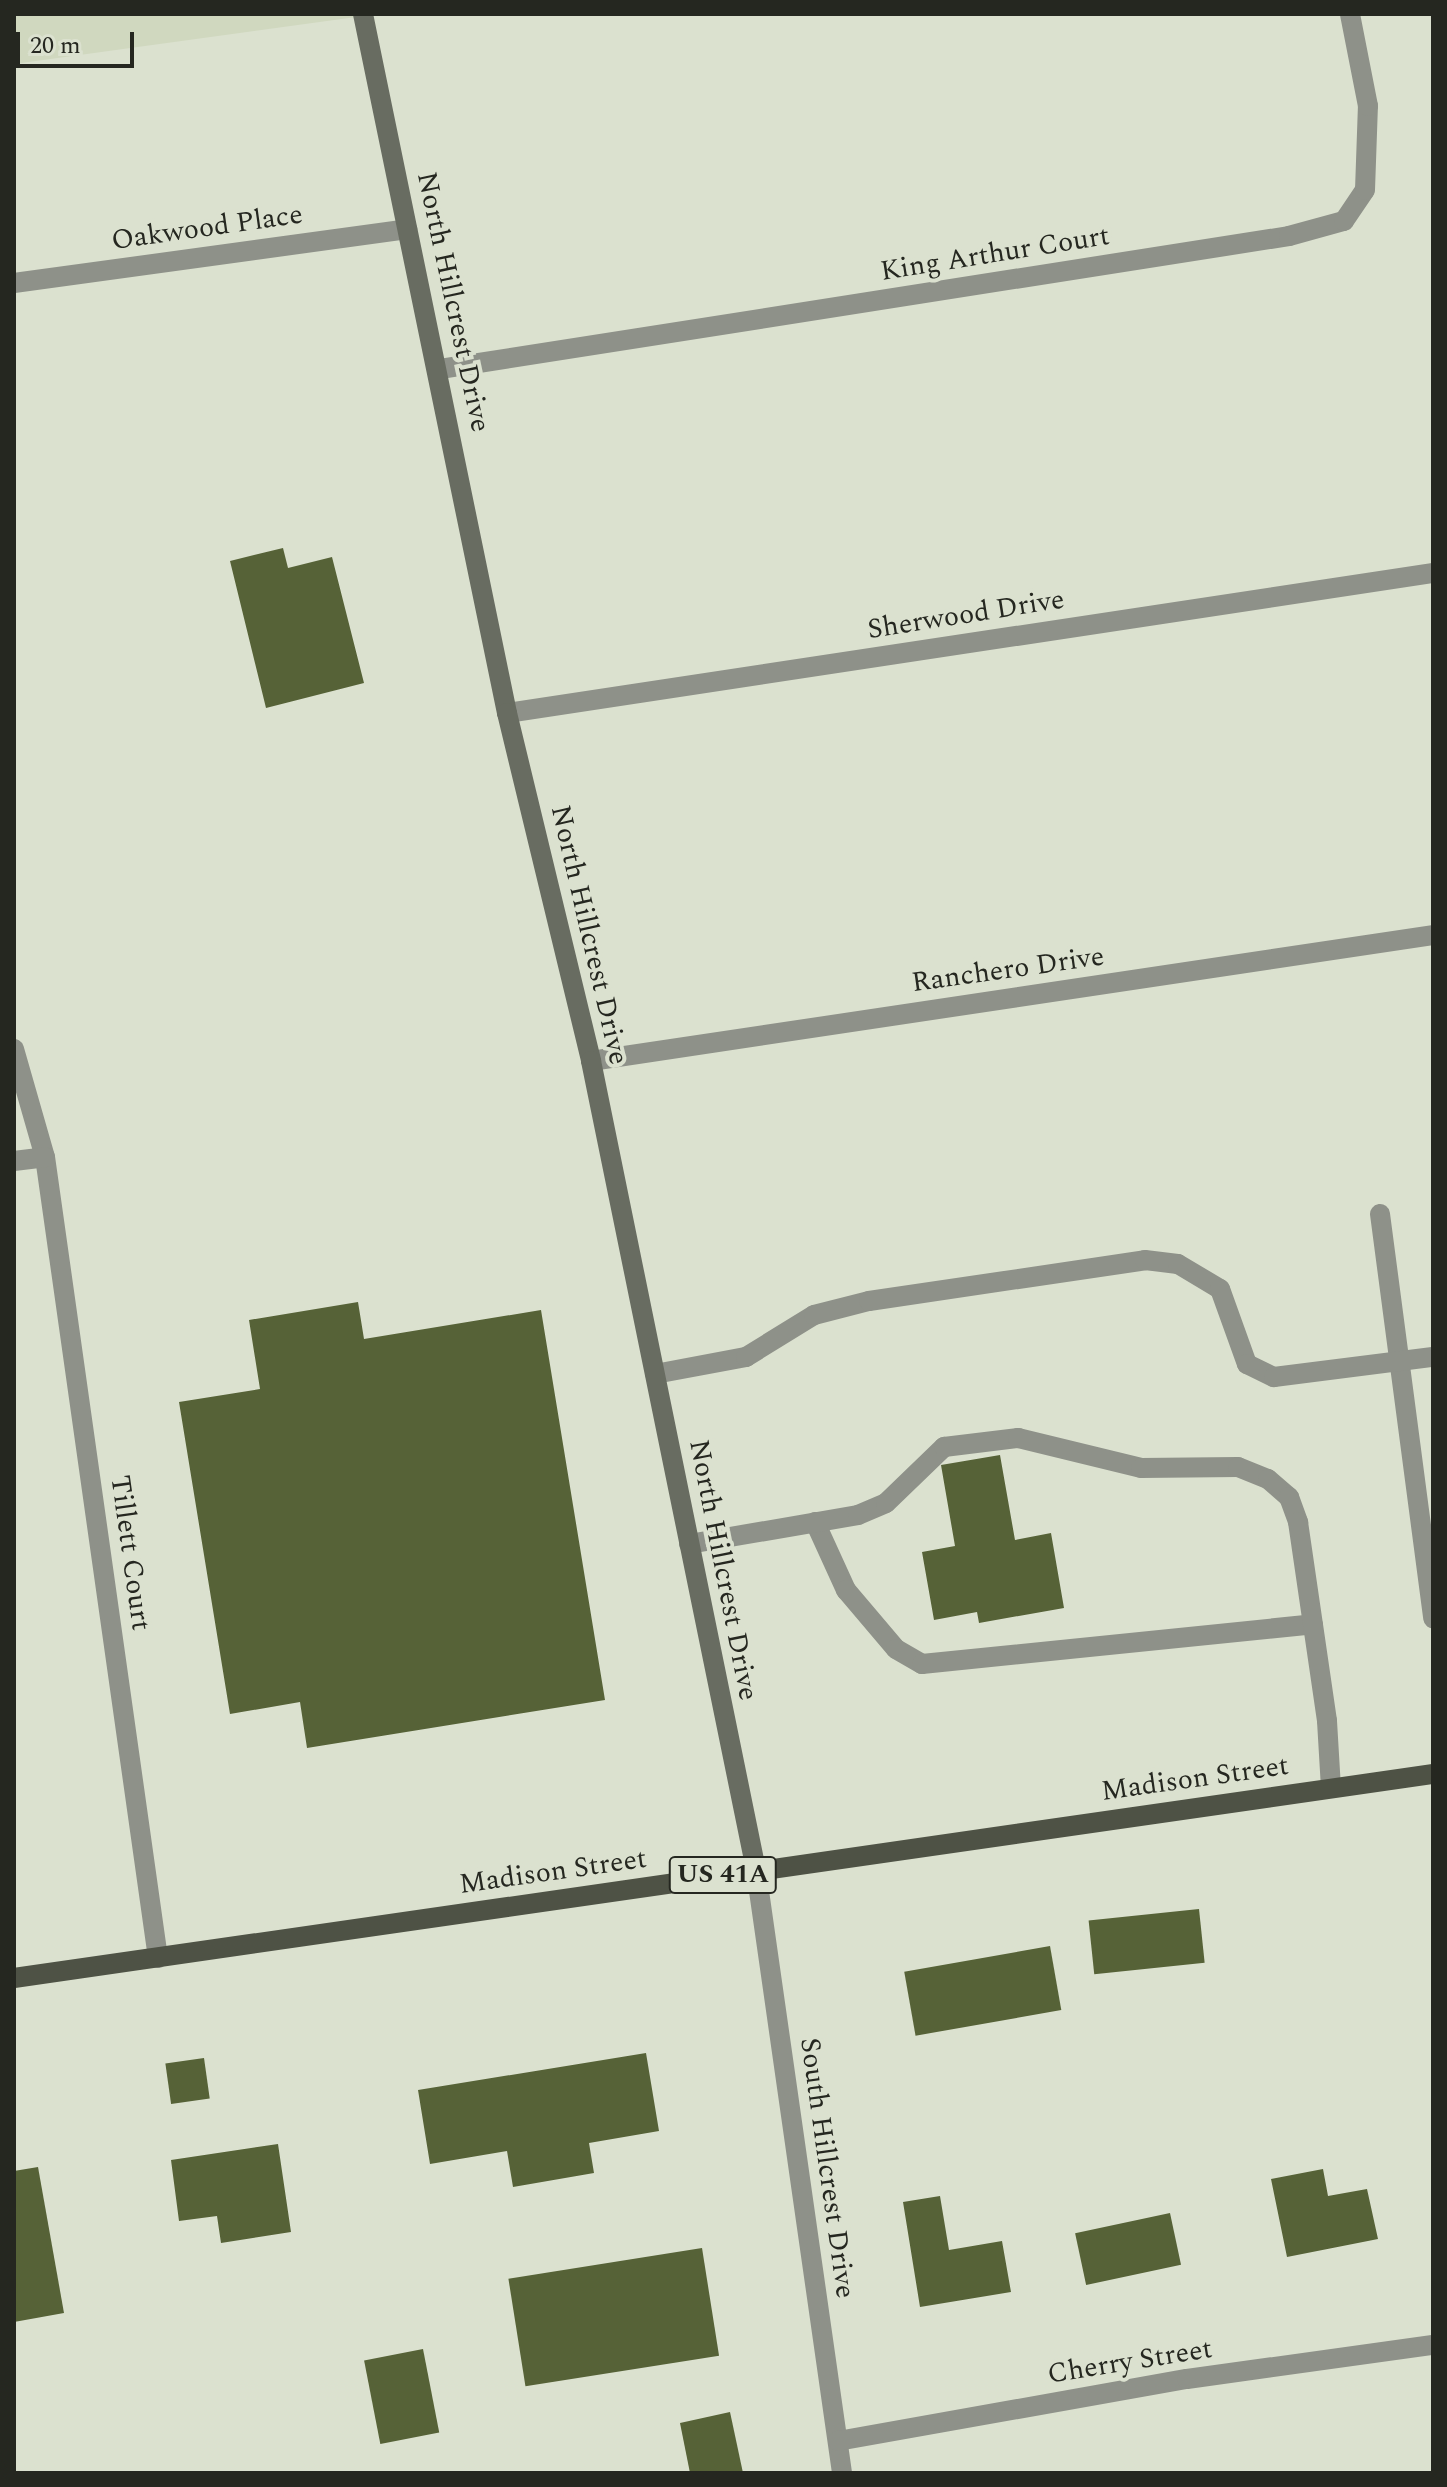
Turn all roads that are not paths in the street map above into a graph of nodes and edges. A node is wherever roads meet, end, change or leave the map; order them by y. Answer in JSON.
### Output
{"nodes":[{"id":1,"x":363,"y":14,"type":"edge"},
{"id":2,"x":1350,"y":14,"type":"edge"},
{"id":3,"x":407,"y":229,"type":"junction"},
{"id":4,"x":14,"y":283,"type":"edge"},
{"id":5,"x":440,"y":369,"type":"junction"},
{"id":6,"x":1433,"y":573,"type":"edge"},
{"id":7,"x":507,"y":713,"type":"junction"},
{"id":8,"x":1433,"y":935,"type":"edge"},
{"id":9,"x":14,"y":1049,"type":"edge"},
{"id":10,"x":591,"y":1061,"type":"junction"},
{"id":11,"x":45,"y":1157,"type":"junction"},
{"id":12,"x":14,"y":1161,"type":"edge"},
{"id":13,"x":1380,"y":1214,"type":"dead end"},
{"id":14,"x":1433,"y":1357,"type":"edge"},
{"id":15,"x":1398,"y":1362,"type":"junction"},
{"id":16,"x":655,"y":1374,"type":"junction"},
{"id":17,"x":815,"y":1522,"type":"junction"},
{"id":18,"x":689,"y":1544,"type":"junction"},
{"id":19,"x":1433,"y":1619,"type":"edge"},
{"id":20,"x":1313,"y":1624,"type":"junction"},
{"id":21,"x":1433,"y":1774,"type":"edge"},
{"id":22,"x":1331,"y":1788,"type":"junction"},
{"id":23,"x":756,"y":1870,"type":"junction"},
{"id":24,"x":158,"y":1958,"type":"junction"},
{"id":25,"x":14,"y":1978,"type":"edge"},
{"id":26,"x":1433,"y":2345,"type":"edge"},
{"id":27,"x":838,"y":2441,"type":"junction"},
{"id":28,"x":842,"y":2473,"type":"edge"}],
"edges":[{"from":1,"to":3,"type":"street","name":"North Hillcrest Drive"},
{"from":2,"to":5,"type":"street","name":"King Arthur Court"},
{"from":3,"to":4,"type":"street","name":"Oakwood Place"},
{"from":3,"to":5,"type":"street","name":"North Hillcrest Drive"},
{"from":5,"to":7,"type":"street","name":"North Hillcrest Drive"},
{"from":6,"to":7,"type":"street","name":"Sherwood Drive"},
{"from":7,"to":10,"type":"street","name":"North Hillcrest Drive"},
{"from":8,"to":10,"type":"street","name":"Ranchero Drive"},
{"from":9,"to":11,"type":"street","name":"Tillett Court"},
{"from":10,"to":16,"type":"street","name":"North Hillcrest Drive"},
{"from":11,"to":12,"type":"street"},
{"from":11,"to":24,"type":"street","name":"Tillett Court"},
{"from":13,"to":15,"type":"street"},
{"from":14,"to":15,"type":"street"},
{"from":15,"to":16,"type":"street"},
{"from":15,"to":19,"type":"street"},
{"from":16,"to":18,"type":"street","name":"North Hillcrest Drive"},
{"from":17,"to":18,"type":"street"},
{"from":17,"to":20,"type":"street"},
{"from":17,"to":20,"type":"street"},
{"from":18,"to":23,"type":"street","name":"North Hillcrest Drive"},
{"from":20,"to":22,"type":"street"},
{"from":21,"to":22,"type":"main road","name":"Madison Street","number":"US 41A"},
{"from":22,"to":23,"type":"main road","name":"Madison Street","number":"US 41A"},
{"from":23,"to":24,"type":"main road","name":"Madison Street","number":"US 41A"},
{"from":23,"to":27,"type":"street","name":"South Hillcrest Drive"},
{"from":24,"to":25,"type":"main road","name":"Madison Street","number":"US 41A"},
{"from":26,"to":27,"type":"street","name":"Cherry Street"},
{"from":27,"to":28,"type":"street","name":"South Hillcrest Drive"}]}
